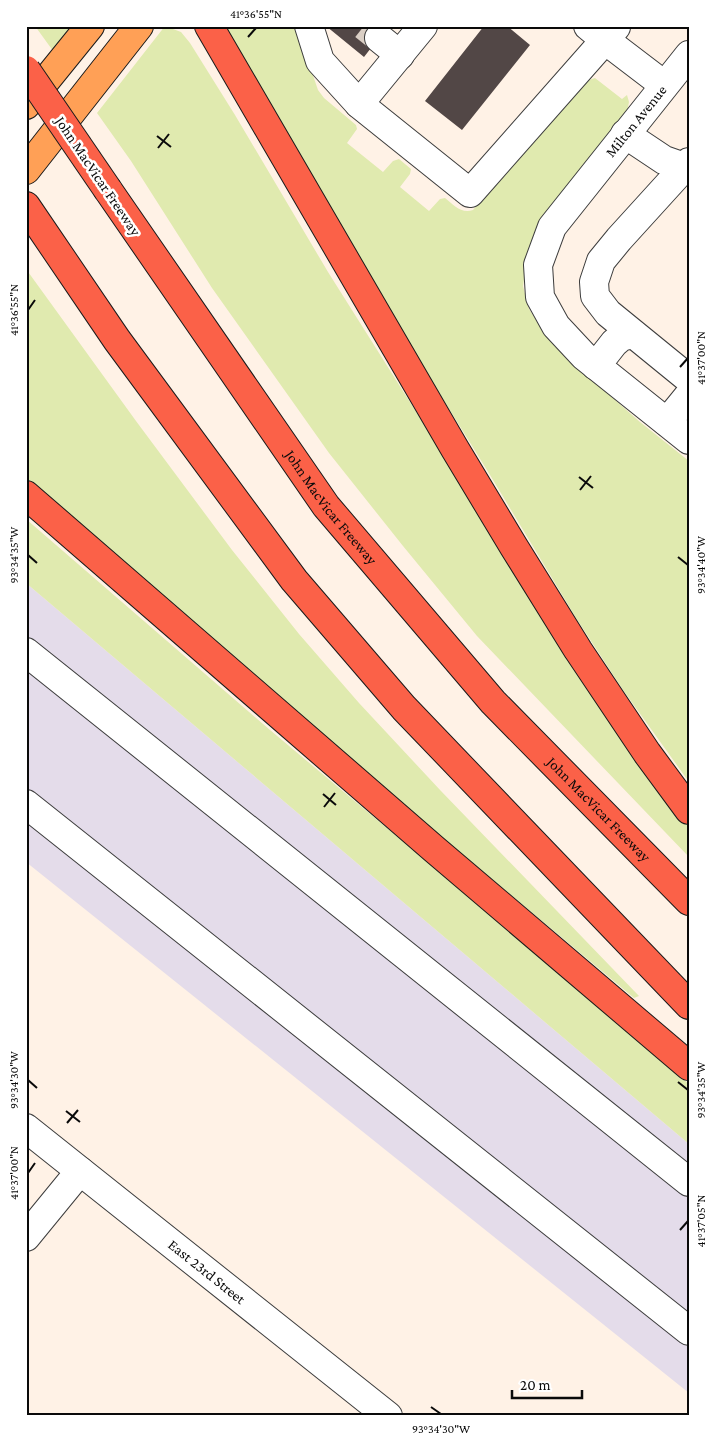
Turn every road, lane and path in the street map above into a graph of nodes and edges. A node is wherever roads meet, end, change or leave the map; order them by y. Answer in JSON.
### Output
{"nodes":[{"id":1,"x":90,"y":26,"type":"edge"},
{"id":2,"x":139,"y":26,"type":"edge"},
{"id":3,"x":209,"y":26,"type":"edge"},
{"id":4,"x":309,"y":26,"type":"edge"},
{"id":5,"x":419,"y":28,"type":"edge"},
{"id":6,"x":604,"y":31,"type":"edge"},
{"id":7,"x":379,"y":38,"type":"tunnel mouth"},
{"id":8,"x":400,"y":54,"type":"junction"},
{"id":9,"x":689,"y":55,"type":"edge"},
{"id":10,"x":26,"y":70,"type":"edge"},
{"id":11,"x":664,"y":85,"type":"junction"},
{"id":12,"x":359,"y":104,"type":"junction"},
{"id":13,"x":26,"y":106,"type":"edge"},
{"id":14,"x":626,"y":134,"type":"junction"},
{"id":15,"x":686,"y":164,"type":"edge"},
{"id":16,"x":26,"y":170,"type":"edge"},
{"id":17,"x":26,"y":206,"type":"edge"},
{"id":18,"x":633,"y":334,"type":"junction"},
{"id":19,"x":596,"y":366,"type":"junction"},
{"id":20,"x":689,"y":380,"type":"edge"},
{"id":21,"x":689,"y":395,"type":"edge"},
{"id":22,"x":667,"y":422,"type":"junction"},
{"id":23,"x":689,"y":440,"type":"edge"},
{"id":24,"x":26,"y":496,"type":"edge"},
{"id":25,"x":26,"y":652,"type":"edge"},
{"id":26,"x":26,"y":804,"type":"edge"},
{"id":27,"x":689,"y":810,"type":"edge"},
{"id":28,"x":689,"y":901,"type":"edge"},
{"id":29,"x":689,"y":1004,"type":"edge"},
{"id":30,"x":689,"y":1066,"type":"edge"},
{"id":31,"x":26,"y":1128,"type":"edge"},
{"id":32,"x":80,"y":1171,"type":"junction"},
{"id":33,"x":689,"y":1182,"type":"edge"},
{"id":34,"x":26,"y":1237,"type":"edge"},
{"id":35,"x":689,"y":1331,"type":"edge"},
{"id":36,"x":388,"y":1416,"type":"edge"}],
"edges":[{"from":1,"to":13,"type":"main road"},
{"from":2,"to":16,"type":"main road"},
{"from":3,"to":27,"type":"highway"},
{"from":4,"to":12,"type":"street"},
{"from":5,"to":8,"type":"street"},
{"from":6,"to":11,"type":"street"},
{"from":6,"to":12,"type":"street"},
{"from":7,"to":8,"type":"street"},
{"from":8,"to":12,"type":"street"},
{"from":9,"to":11,"type":"street","name":"Milton Avenue"},
{"from":10,"to":28,"type":"highway","name":"John MacVicar Freeway","bridge":true},
{"from":11,"to":14,"type":"street","name":"Milton Avenue"},
{"from":14,"to":15,"type":"street"},
{"from":14,"to":19,"type":"street","name":"Milton Avenue"},
{"from":15,"to":18,"type":"street"},
{"from":17,"to":29,"type":"highway"},
{"from":18,"to":19,"type":"street"},
{"from":18,"to":20,"type":"street"},
{"from":19,"to":22,"type":"street","name":"Milton Avenue"},
{"from":21,"to":22,"type":"street"},
{"from":22,"to":23,"type":"street","name":"Milton Avenue"},
{"from":24,"to":30,"type":"highway"},
{"from":25,"to":33,"type":"street"},
{"from":26,"to":35,"type":"street"},
{"from":31,"to":32,"type":"street","name":"East 23rd Street"},
{"from":32,"to":34,"type":"street"},
{"from":32,"to":36,"type":"street","name":"East 23rd Street"}]}
